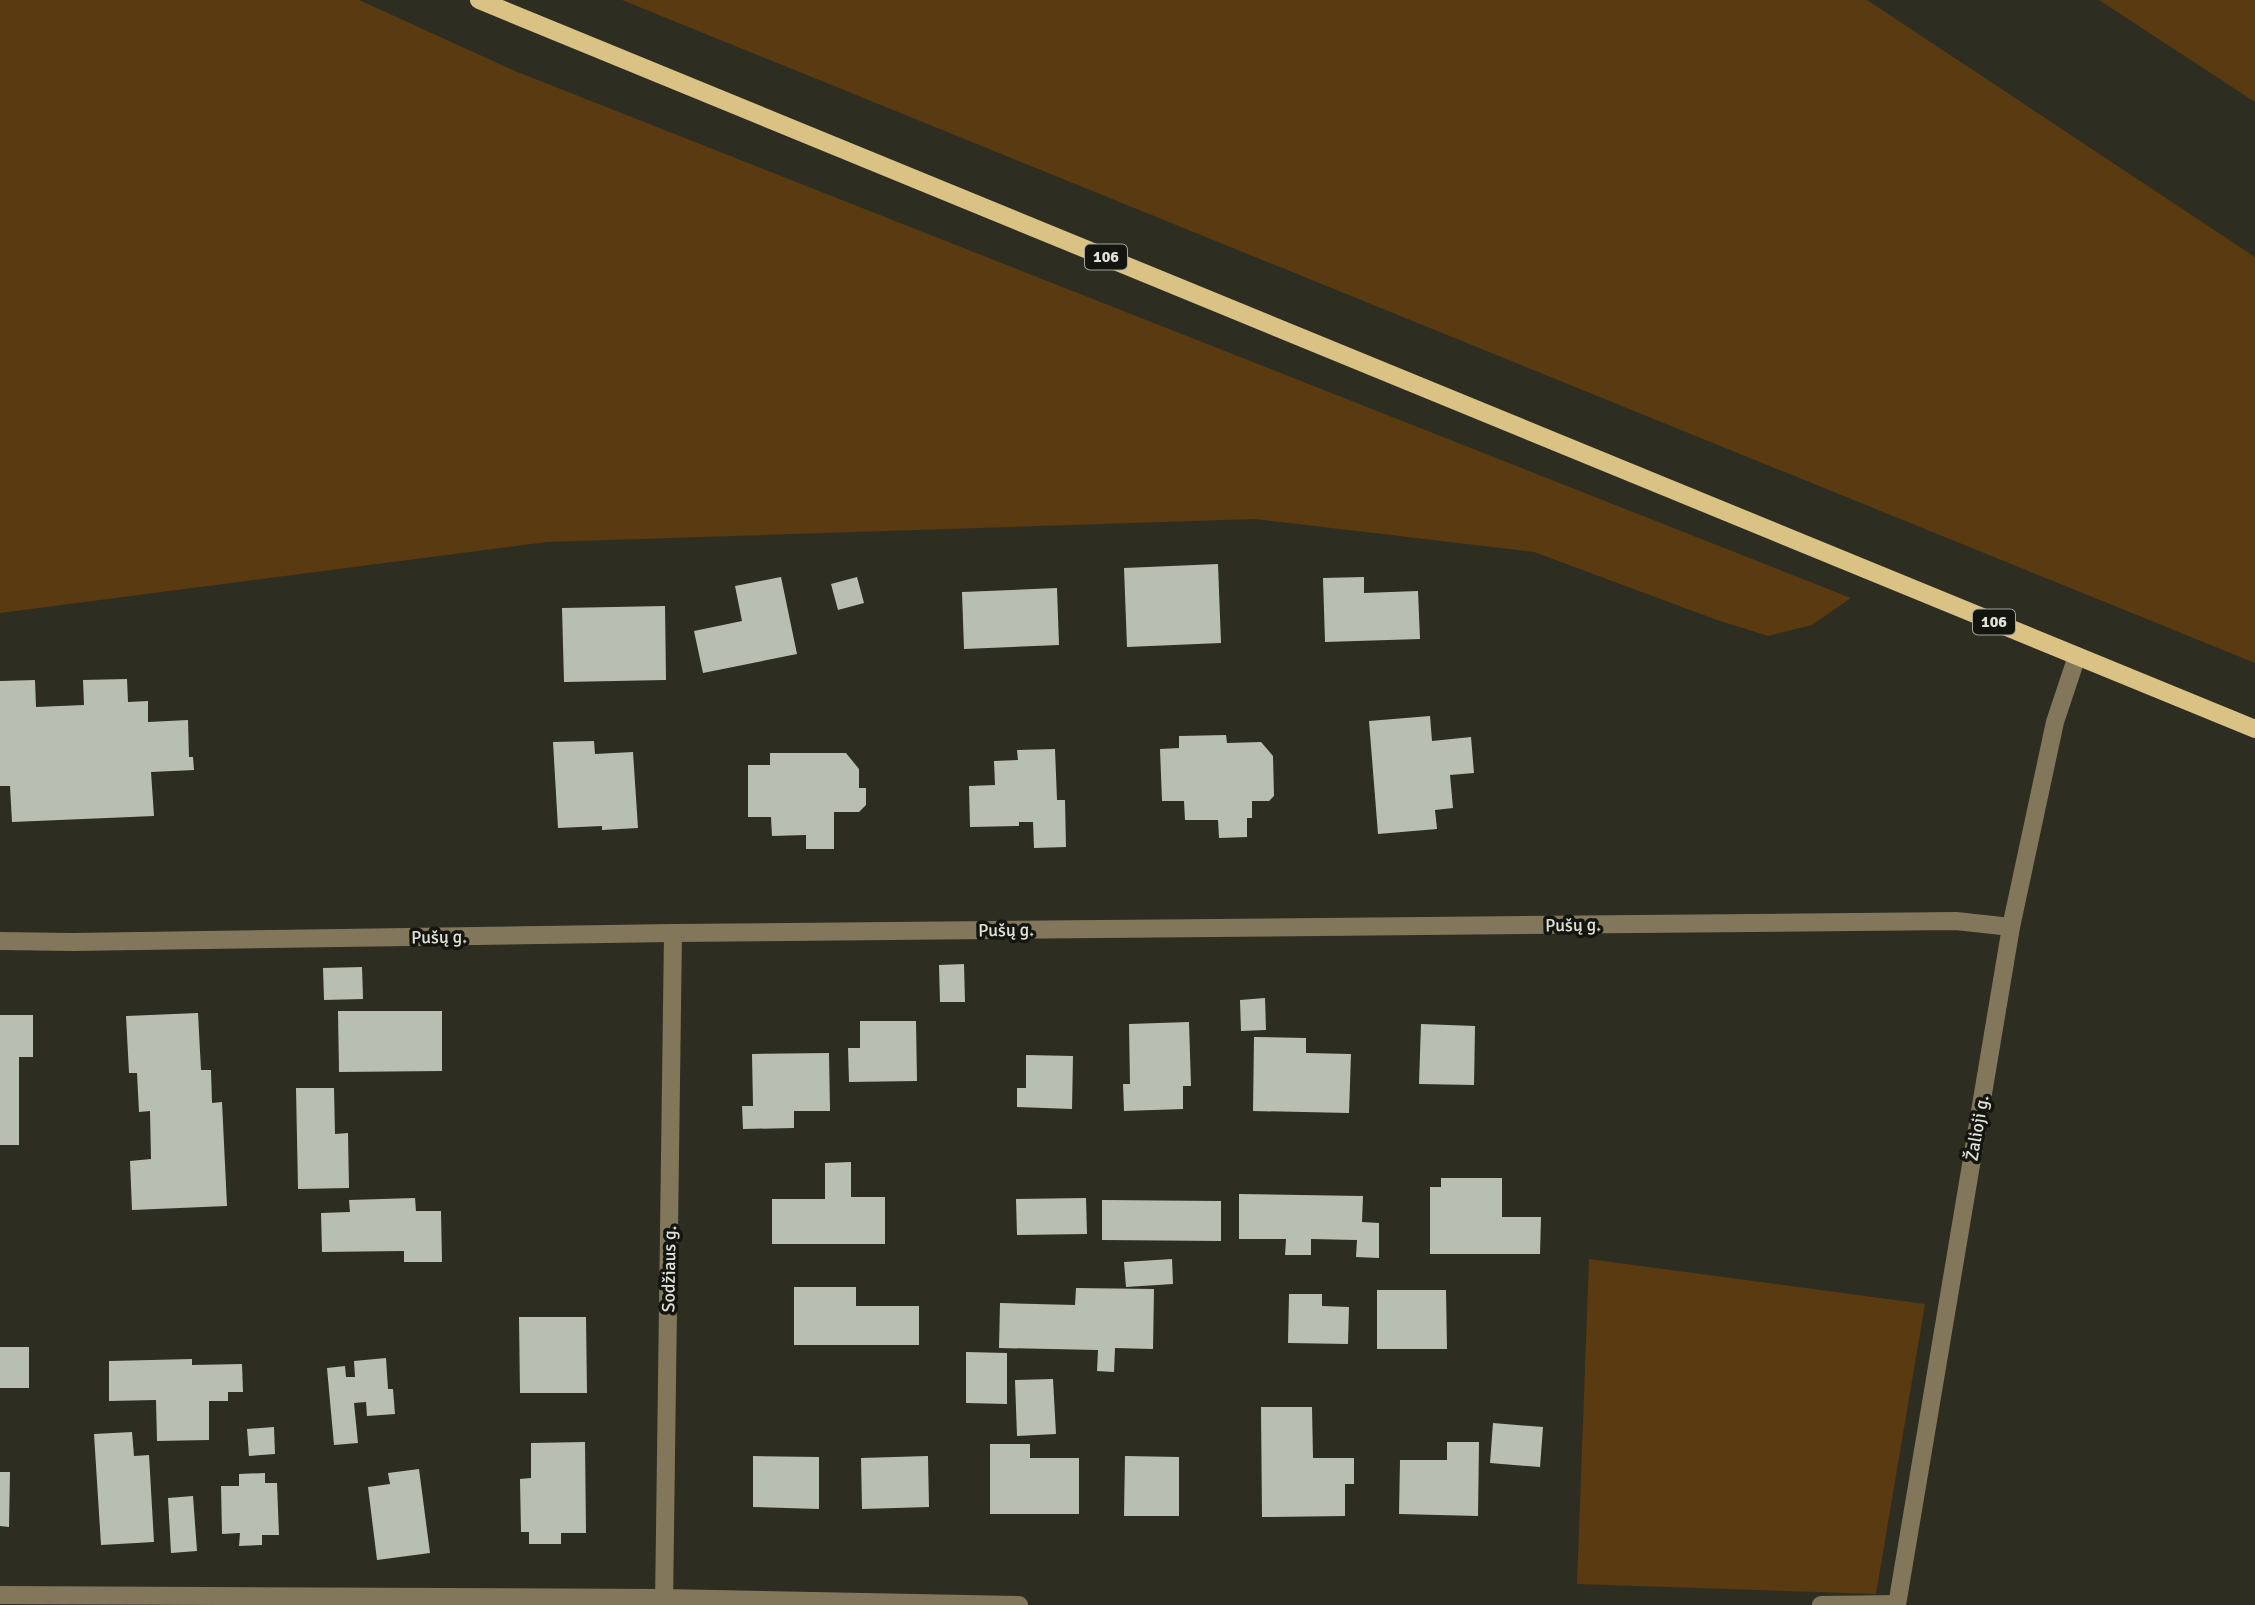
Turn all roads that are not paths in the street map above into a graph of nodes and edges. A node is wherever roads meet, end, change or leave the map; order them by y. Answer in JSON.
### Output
{"nodes":[{"id":1,"x":479,"y":0,"type":"edge"},
{"id":2,"x":2077,"y":656,"type":"junction"},
{"id":3,"x":2255,"y":729,"type":"edge"},
{"id":4,"x":2011,"y":927,"type":"junction"},
{"id":5,"x":673,"y":933,"type":"junction"},
{"id":6,"x":0,"y":941,"type":"edge"},
{"id":7,"x":0,"y":1595,"type":"edge"},
{"id":8,"x":664,"y":1601,"type":"edge"},
{"id":9,"x":1019,"y":1605,"type":"edge"},
{"id":10,"x":1821,"y":1605,"type":"edge"},
{"id":11,"x":1897,"y":1605,"type":"edge"}],
"edges":[{"from":1,"to":2,"type":"main road","number":"106"},
{"from":2,"to":3,"type":"main road","number":"106"},
{"from":2,"to":4,"type":"street","name":"Žalioji g."},
{"from":4,"to":5,"type":"street","name":"Pušų g."},
{"from":4,"to":11,"type":"street","name":"Žalioji g."},
{"from":5,"to":6,"type":"street","name":"Pušų g."},
{"from":5,"to":8,"type":"street","name":"Sodžiaus g."},
{"from":7,"to":8,"type":"street"},
{"from":8,"to":9,"type":"street"},
{"from":10,"to":11,"type":"street"}]}
